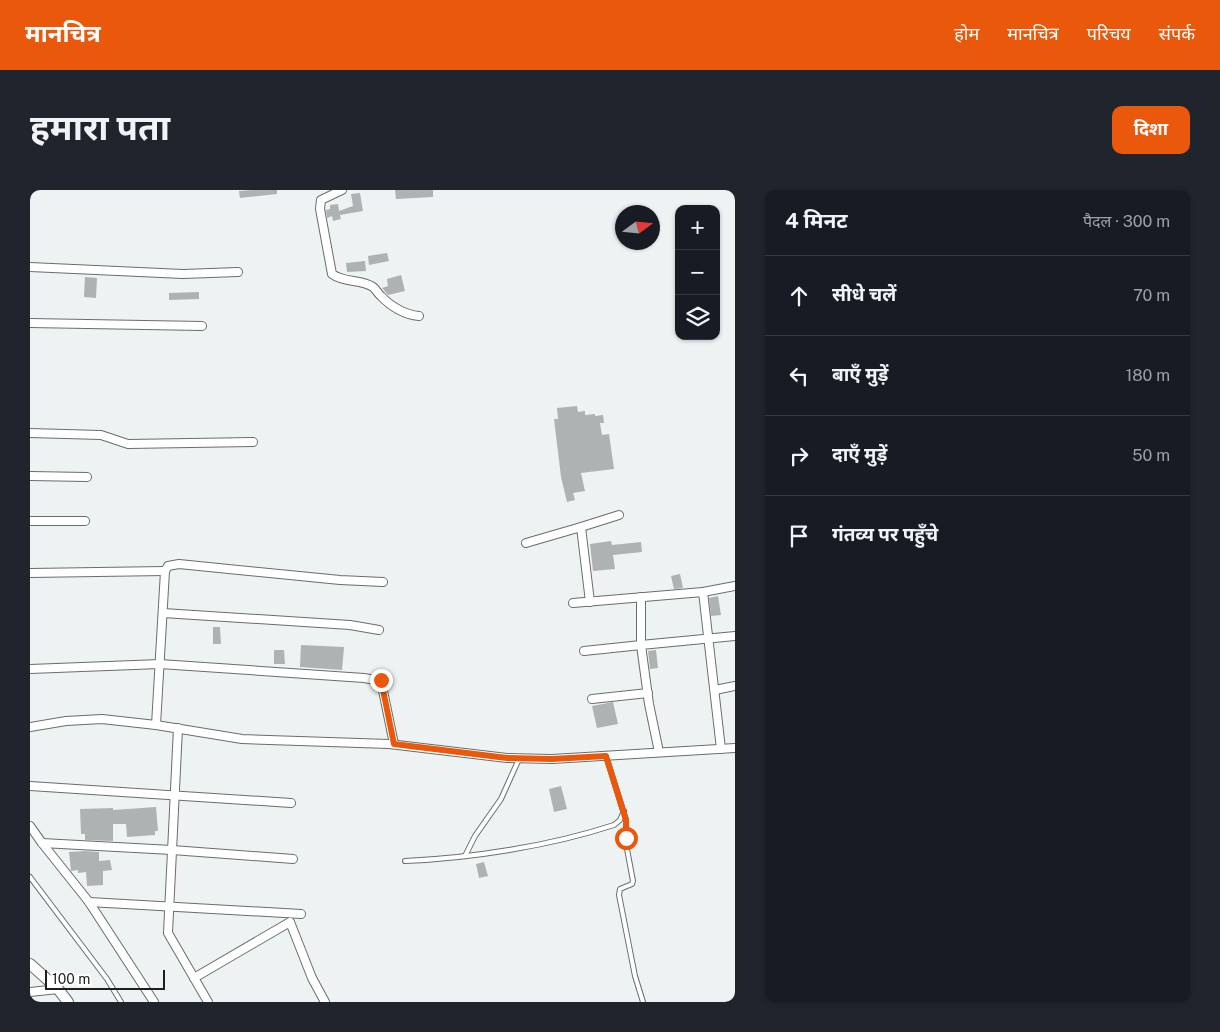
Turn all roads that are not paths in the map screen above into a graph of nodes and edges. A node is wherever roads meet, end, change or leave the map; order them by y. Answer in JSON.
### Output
{"nodes":[{"id":1,"x":342,"y":190,"type":"edge"},
{"id":2,"x":30,"y":267,"type":"edge"},
{"id":3,"x":238,"y":272,"type":"dead end"},
{"id":4,"x":419,"y":316,"type":"dead end"},
{"id":5,"x":30,"y":323,"type":"edge"},
{"id":6,"x":202,"y":326,"type":"dead end"},
{"id":7,"x":30,"y":433,"type":"edge"},
{"id":8,"x":253,"y":442,"type":"dead end"},
{"id":9,"x":30,"y":476,"type":"edge"},
{"id":10,"x":87,"y":476,"type":"dead end"},
{"id":11,"x":619,"y":515,"type":"dead end"},
{"id":12,"x":85,"y":521,"type":"dead end"},
{"id":13,"x":30,"y":522,"type":"edge"},
{"id":14,"x":581,"y":527,"type":"junction"},
{"id":15,"x":526,"y":543,"type":"dead end"},
{"id":16,"x":165,"y":571,"type":"junction"},
{"id":17,"x":30,"y":573,"type":"edge"},
{"id":18,"x":383,"y":582,"type":"dead end"},
{"id":19,"x":735,"y":586,"type":"edge"},
{"id":20,"x":703,"y":592,"type":"junction"},
{"id":21,"x":641,"y":597,"type":"junction"},
{"id":22,"x":590,"y":602,"type":"junction"},
{"id":23,"x":573,"y":604,"type":"dead end"},
{"id":24,"x":163,"y":613,"type":"junction"},
{"id":25,"x":379,"y":630,"type":"dead end"},
{"id":26,"x":735,"y":636,"type":"edge"},
{"id":27,"x":708,"y":638,"type":"junction"},
{"id":28,"x":641,"y":645,"type":"junction"},
{"id":29,"x":584,"y":651,"type":"dead end"},
{"id":30,"x":160,"y":664,"type":"junction"},
{"id":31,"x":30,"y":669,"type":"edge"},
{"id":32,"x":735,"y":686,"type":"edge"},
{"id":33,"x":714,"y":690,"type":"junction"},
{"id":34,"x":648,"y":693,"type":"junction"},
{"id":35,"x":592,"y":699,"type":"dead end"},
{"id":36,"x":156,"y":724,"type":"junction"},
{"id":37,"x":30,"y":727,"type":"edge"},
{"id":38,"x":178,"y":728,"type":"junction"},
{"id":39,"x":394,"y":744,"type":"junction"},
{"id":40,"x":735,"y":748,"type":"edge"},
{"id":41,"x":722,"y":749,"type":"junction"},
{"id":42,"x":658,"y":752,"type":"junction"},
{"id":43,"x":606,"y":756,"type":"junction"},
{"id":44,"x":519,"y":758,"type":"junction"},
{"id":45,"x":30,"y":786,"type":"edge"},
{"id":46,"x":175,"y":796,"type":"junction"},
{"id":47,"x":291,"y":803,"type":"dead end"},
{"id":48,"x":624,"y":811,"type":"junction"},
{"id":49,"x":30,"y":826,"type":"edge"},
{"id":50,"x":42,"y":843,"type":"junction"},
{"id":51,"x":172,"y":850,"type":"junction"},
{"id":52,"x":465,"y":856,"type":"junction"},
{"id":53,"x":294,"y":859,"type":"dead end"},
{"id":54,"x":405,"y":860,"type":"dead end"},
{"id":55,"x":30,"y":877,"type":"edge"},
{"id":56,"x":89,"y":902,"type":"junction"},
{"id":57,"x":169,"y":906,"type":"junction"},
{"id":58,"x":301,"y":914,"type":"dead end"},
{"id":59,"x":30,"y":964,"type":"edge"},
{"id":60,"x":194,"y":978,"type":"junction"},
{"id":61,"x":58,"y":989,"type":"junction"},
{"id":62,"x":30,"y":992,"type":"edge"},
{"id":63,"x":68,"y":1002,"type":"edge"},
{"id":64,"x":121,"y":1002,"type":"edge"},
{"id":65,"x":154,"y":1002,"type":"edge"},
{"id":66,"x":208,"y":1002,"type":"edge"},
{"id":67,"x":325,"y":1002,"type":"edge"},
{"id":68,"x":643,"y":1002,"type":"edge"}],
"edges":[{"from":1,"to":4,"type":"street"},
{"from":2,"to":3,"type":"street"},
{"from":5,"to":6,"type":"street"},
{"from":7,"to":8,"type":"street"},
{"from":9,"to":10,"type":"street"},
{"from":11,"to":14,"type":"street"},
{"from":12,"to":13,"type":"street"},
{"from":14,"to":15,"type":"street"},
{"from":14,"to":22,"type":"street"},
{"from":16,"to":17,"type":"street"},
{"from":16,"to":18,"type":"street"},
{"from":16,"to":24,"type":"street"},
{"from":19,"to":20,"type":"street"},
{"from":20,"to":21,"type":"street"},
{"from":20,"to":27,"type":"street"},
{"from":21,"to":22,"type":"street"},
{"from":21,"to":28,"type":"street"},
{"from":22,"to":23,"type":"street"},
{"from":24,"to":25,"type":"street"},
{"from":24,"to":30,"type":"street"},
{"from":26,"to":27,"type":"street"},
{"from":27,"to":28,"type":"street"},
{"from":27,"to":33,"type":"street"},
{"from":28,"to":29,"type":"street"},
{"from":28,"to":34,"type":"street"},
{"from":30,"to":31,"type":"street"},
{"from":30,"to":36,"type":"street"},
{"from":30,"to":39,"type":"street"},
{"from":32,"to":33,"type":"street"},
{"from":33,"to":41,"type":"street"},
{"from":34,"to":35,"type":"street"},
{"from":34,"to":42,"type":"street"},
{"from":36,"to":37,"type":"street"},
{"from":36,"to":38,"type":"street"},
{"from":38,"to":39,"type":"street"},
{"from":38,"to":46,"type":"street"},
{"from":39,"to":44,"type":"street"},
{"from":40,"to":41,"type":"street"},
{"from":41,"to":42,"type":"street"},
{"from":42,"to":43,"type":"street"},
{"from":43,"to":44,"type":"street"},
{"from":43,"to":48,"type":"lane"},
{"from":44,"to":52,"type":"lane"},
{"from":45,"to":46,"type":"street"},
{"from":46,"to":47,"type":"street"},
{"from":46,"to":51,"type":"street"},
{"from":48,"to":52,"type":"lane"},
{"from":48,"to":68,"type":"lane"},
{"from":49,"to":50,"type":"street"},
{"from":50,"to":51,"type":"street"},
{"from":50,"to":56,"type":"street"},
{"from":51,"to":53,"type":"street"},
{"from":51,"to":57,"type":"street"},
{"from":52,"to":54,"type":"lane"},
{"from":55,"to":64,"type":"lane"},
{"from":56,"to":57,"type":"street"},
{"from":56,"to":65,"type":"street"},
{"from":57,"to":58,"type":"street"},
{"from":57,"to":60,"type":"street"},
{"from":59,"to":61,"type":"main road"},
{"from":60,"to":66,"type":"street"},
{"from":60,"to":67,"type":"street"},
{"from":61,"to":62,"type":"street"},
{"from":61,"to":63,"type":"main road"}]}
